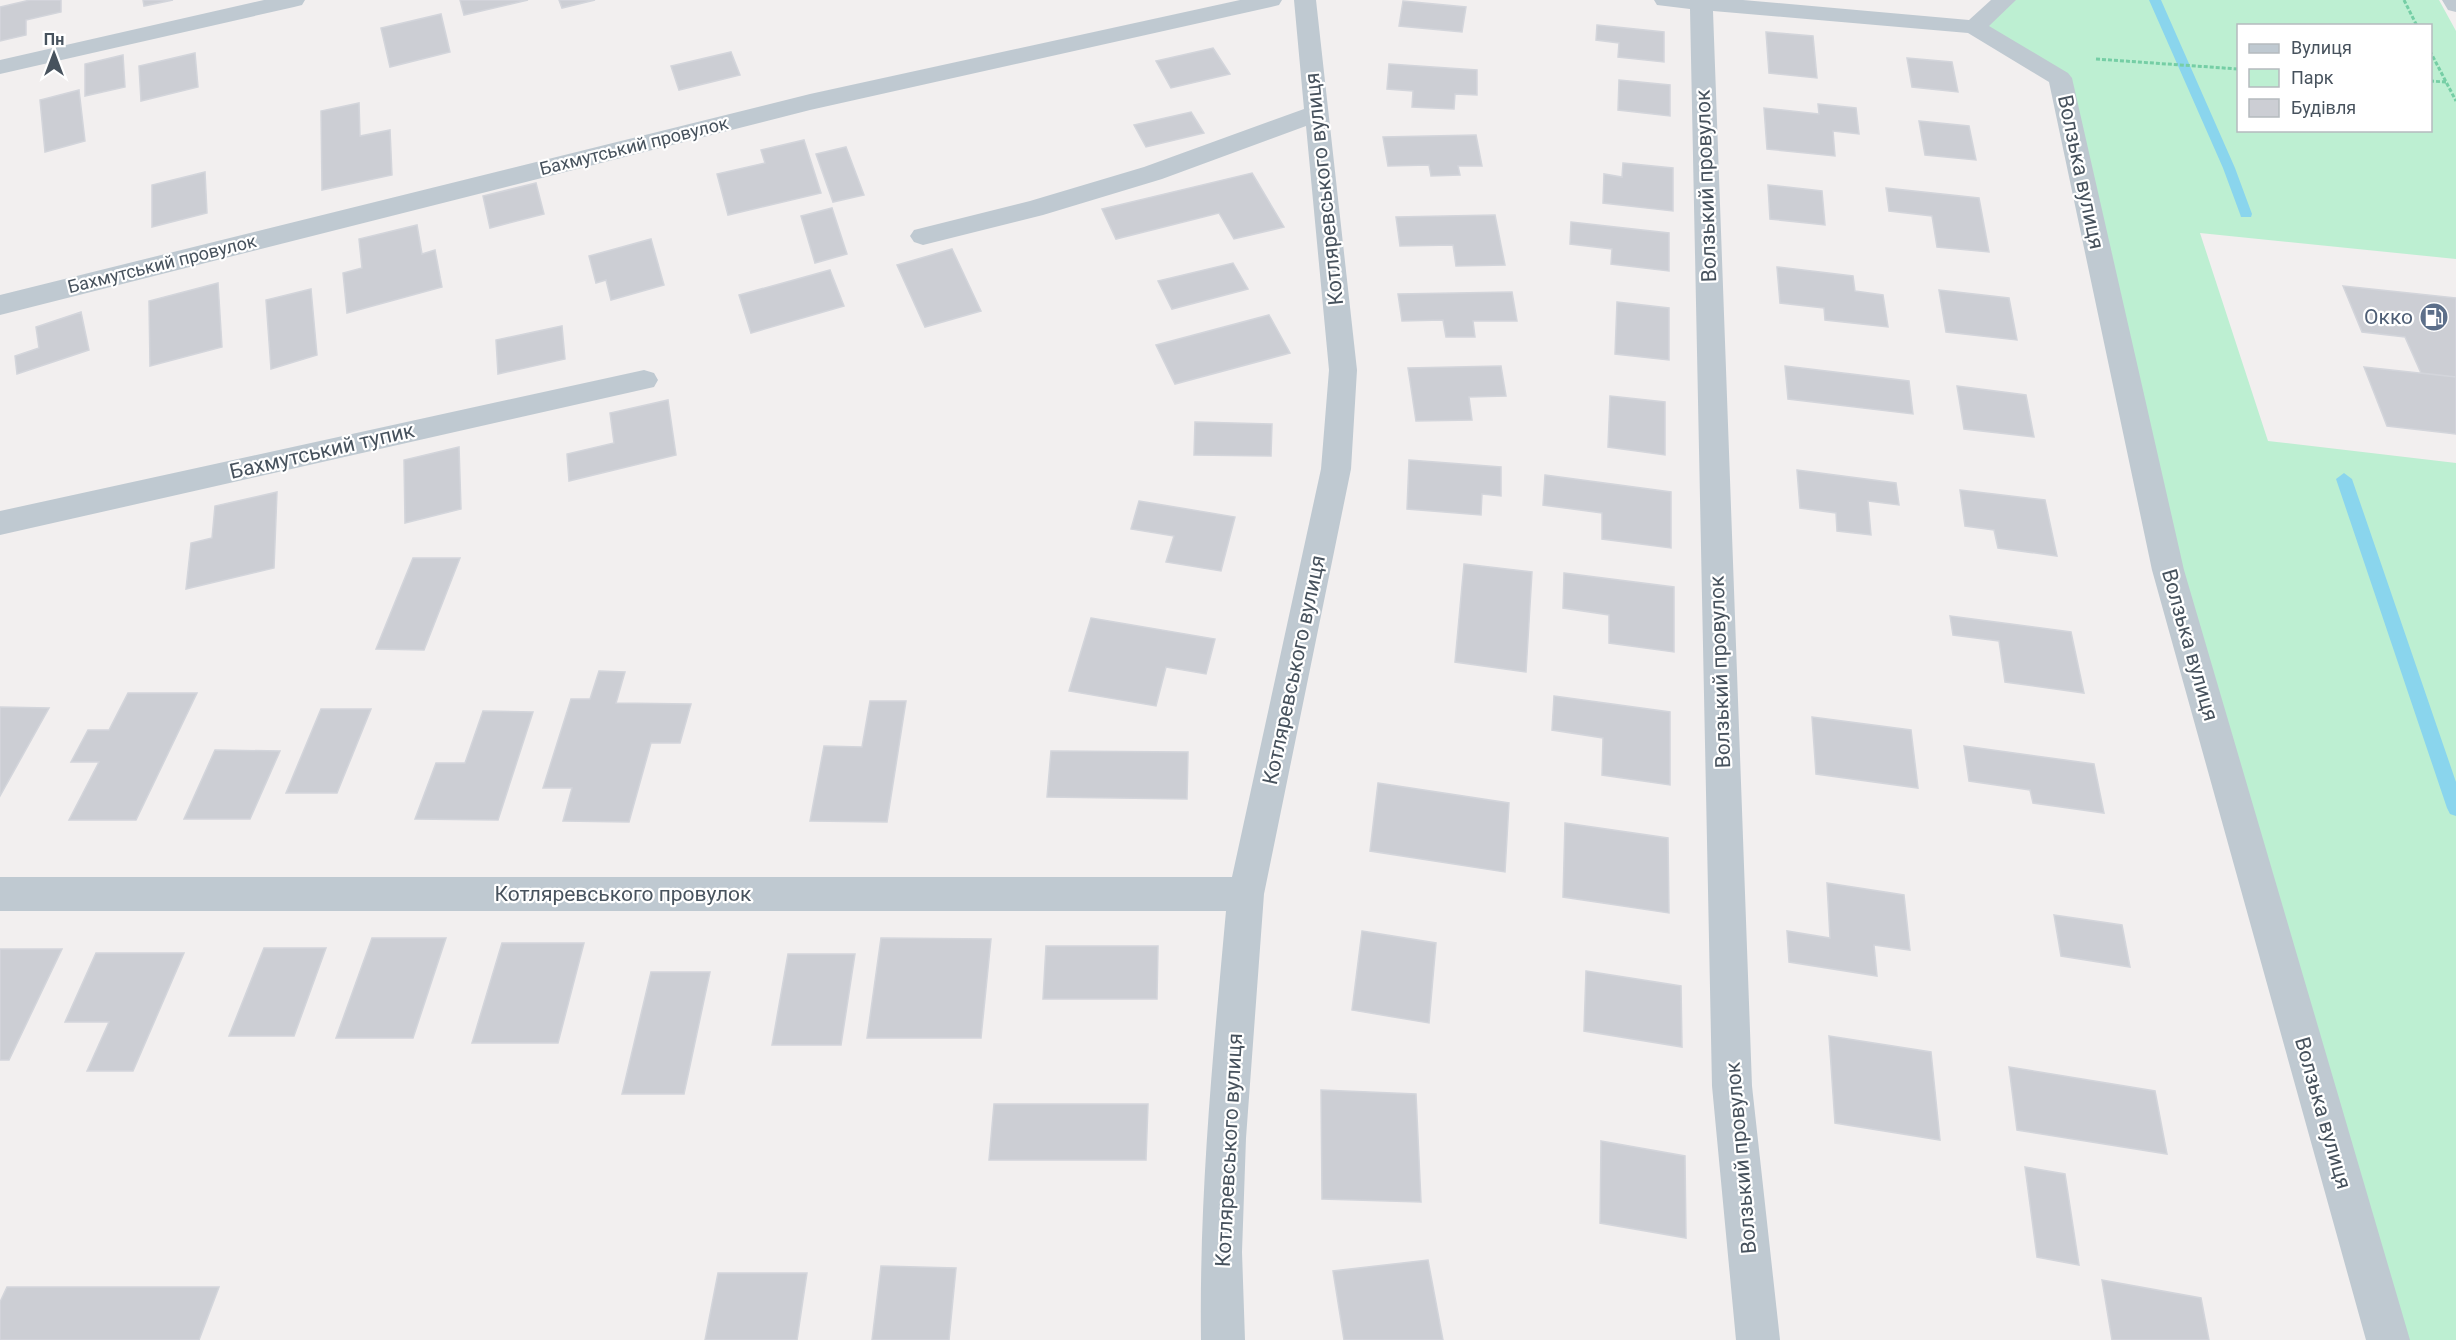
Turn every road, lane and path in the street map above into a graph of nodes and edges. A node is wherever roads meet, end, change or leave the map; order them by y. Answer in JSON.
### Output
{"nodes":[{"id":1,"x":294,"y":0,"type":"edge"},
{"id":2,"x":1270,"y":0,"type":"edge"},
{"id":3,"x":1305,"y":0,"type":"edge"},
{"id":4,"x":1665,"y":0,"type":"edge"},
{"id":5,"x":2005,"y":0,"type":"edge"},
{"id":6,"x":2404,"y":0,"type":"edge"},
{"id":7,"x":2453,"y":0,"type":"edge"},
{"id":8,"x":1701,"y":3,"type":"junction"},
{"id":9,"x":2456,"y":5,"type":"edge"},
{"id":10,"x":2416,"y":24,"type":"edge"},
{"id":11,"x":1974,"y":27,"type":"junction"},
{"id":12,"x":2432,"y":55,"type":"edge"},
{"id":13,"x":2134,"y":62,"type":"dead end"},
{"id":14,"x":0,"y":67,"type":"edge"},
{"id":15,"x":2237,"y":69,"type":"edge"},
{"id":16,"x":2432,"y":81,"type":"edge"},
{"id":17,"x":2446,"y":82,"type":"junction"},
{"id":18,"x":2456,"y":101,"type":"edge"},
{"id":19,"x":1316,"y":113,"type":"junction"},
{"id":20,"x":923,"y":236,"type":"dead end"},
{"id":21,"x":0,"y":305,"type":"edge"},
{"id":22,"x":644,"y":380,"type":"dead end"},
{"id":23,"x":0,"y":523,"type":"edge"},
{"id":24,"x":0,"y":894,"type":"edge"},
{"id":25,"x":1246,"y":894,"type":"junction"},
{"id":26,"x":1223,"y":1340,"type":"edge"},
{"id":27,"x":1758,"y":1340,"type":"edge"},
{"id":28,"x":2388,"y":1340,"type":"edge"}],
"edges":[{"from":1,"to":14,"type":"street"},
{"from":2,"to":21,"type":"street","name":"Бахмутський провулок"},
{"from":3,"to":19,"type":"street","name":"Котляревського вулиця"},
{"from":4,"to":8,"type":"street"},
{"from":5,"to":11,"type":"street"},
{"from":6,"to":10,"type":"path"},
{"from":7,"to":9,"type":"street"},
{"from":8,"to":11,"type":"street"},
{"from":8,"to":27,"type":"street","name":"Волзький провулок"},
{"from":11,"to":28,"type":"street","name":"Волзька вулиця"},
{"from":12,"to":17,"type":"path"},
{"from":13,"to":15,"type":"path"},
{"from":16,"to":17,"type":"path"},
{"from":17,"to":18,"type":"path"},
{"from":19,"to":20,"type":"street"},
{"from":19,"to":25,"type":"street","name":"Котляревського вулиця"},
{"from":22,"to":23,"type":"street","name":"Бахмутський тупик"},
{"from":24,"to":25,"type":"street","name":"Котляревського провулок"},
{"from":25,"to":26,"type":"street","name":"Котляревського вулиця"}]}
